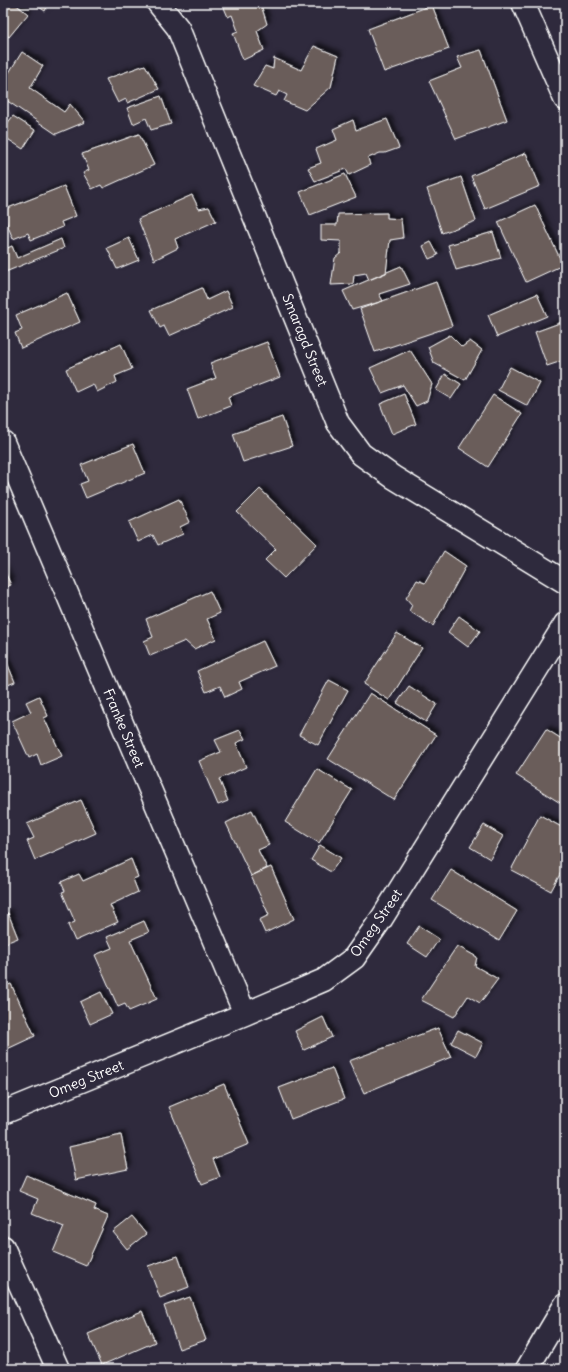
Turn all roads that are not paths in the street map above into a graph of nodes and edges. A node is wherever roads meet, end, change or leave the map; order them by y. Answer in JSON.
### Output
{"nodes":[{"id":1,"x":158,"y":3,"type":"edge"},
{"id":2,"x":523,"y":3,"type":"edge"},
{"id":3,"x":565,"y":99,"type":"edge"},
{"id":4,"x":3,"y":442,"type":"edge"},
{"id":5,"x":565,"y":582,"type":"edge"},
{"id":6,"x":565,"y":624,"type":"edge"},
{"id":7,"x":245,"y":1014,"type":"junction"},
{"id":8,"x":3,"y":1113,"type":"edge"},
{"id":9,"x":3,"y":1248,"type":"edge"},
{"id":10,"x":565,"y":1305,"type":"edge"},
{"id":11,"x":58,"y":1369,"type":"edge"},
{"id":12,"x":527,"y":1369,"type":"edge"}],
"edges":[{"from":1,"to":5,"type":"street","name":"Smaragd Street"},
{"from":2,"to":3,"type":"street"},
{"from":4,"to":7,"type":"street","name":"Franke Street"},
{"from":6,"to":7,"type":"street","name":"Omeg Street"},
{"from":7,"to":8,"type":"street","name":"Omeg Street"},
{"from":9,"to":11,"type":"street"},
{"from":10,"to":12,"type":"street"}]}
